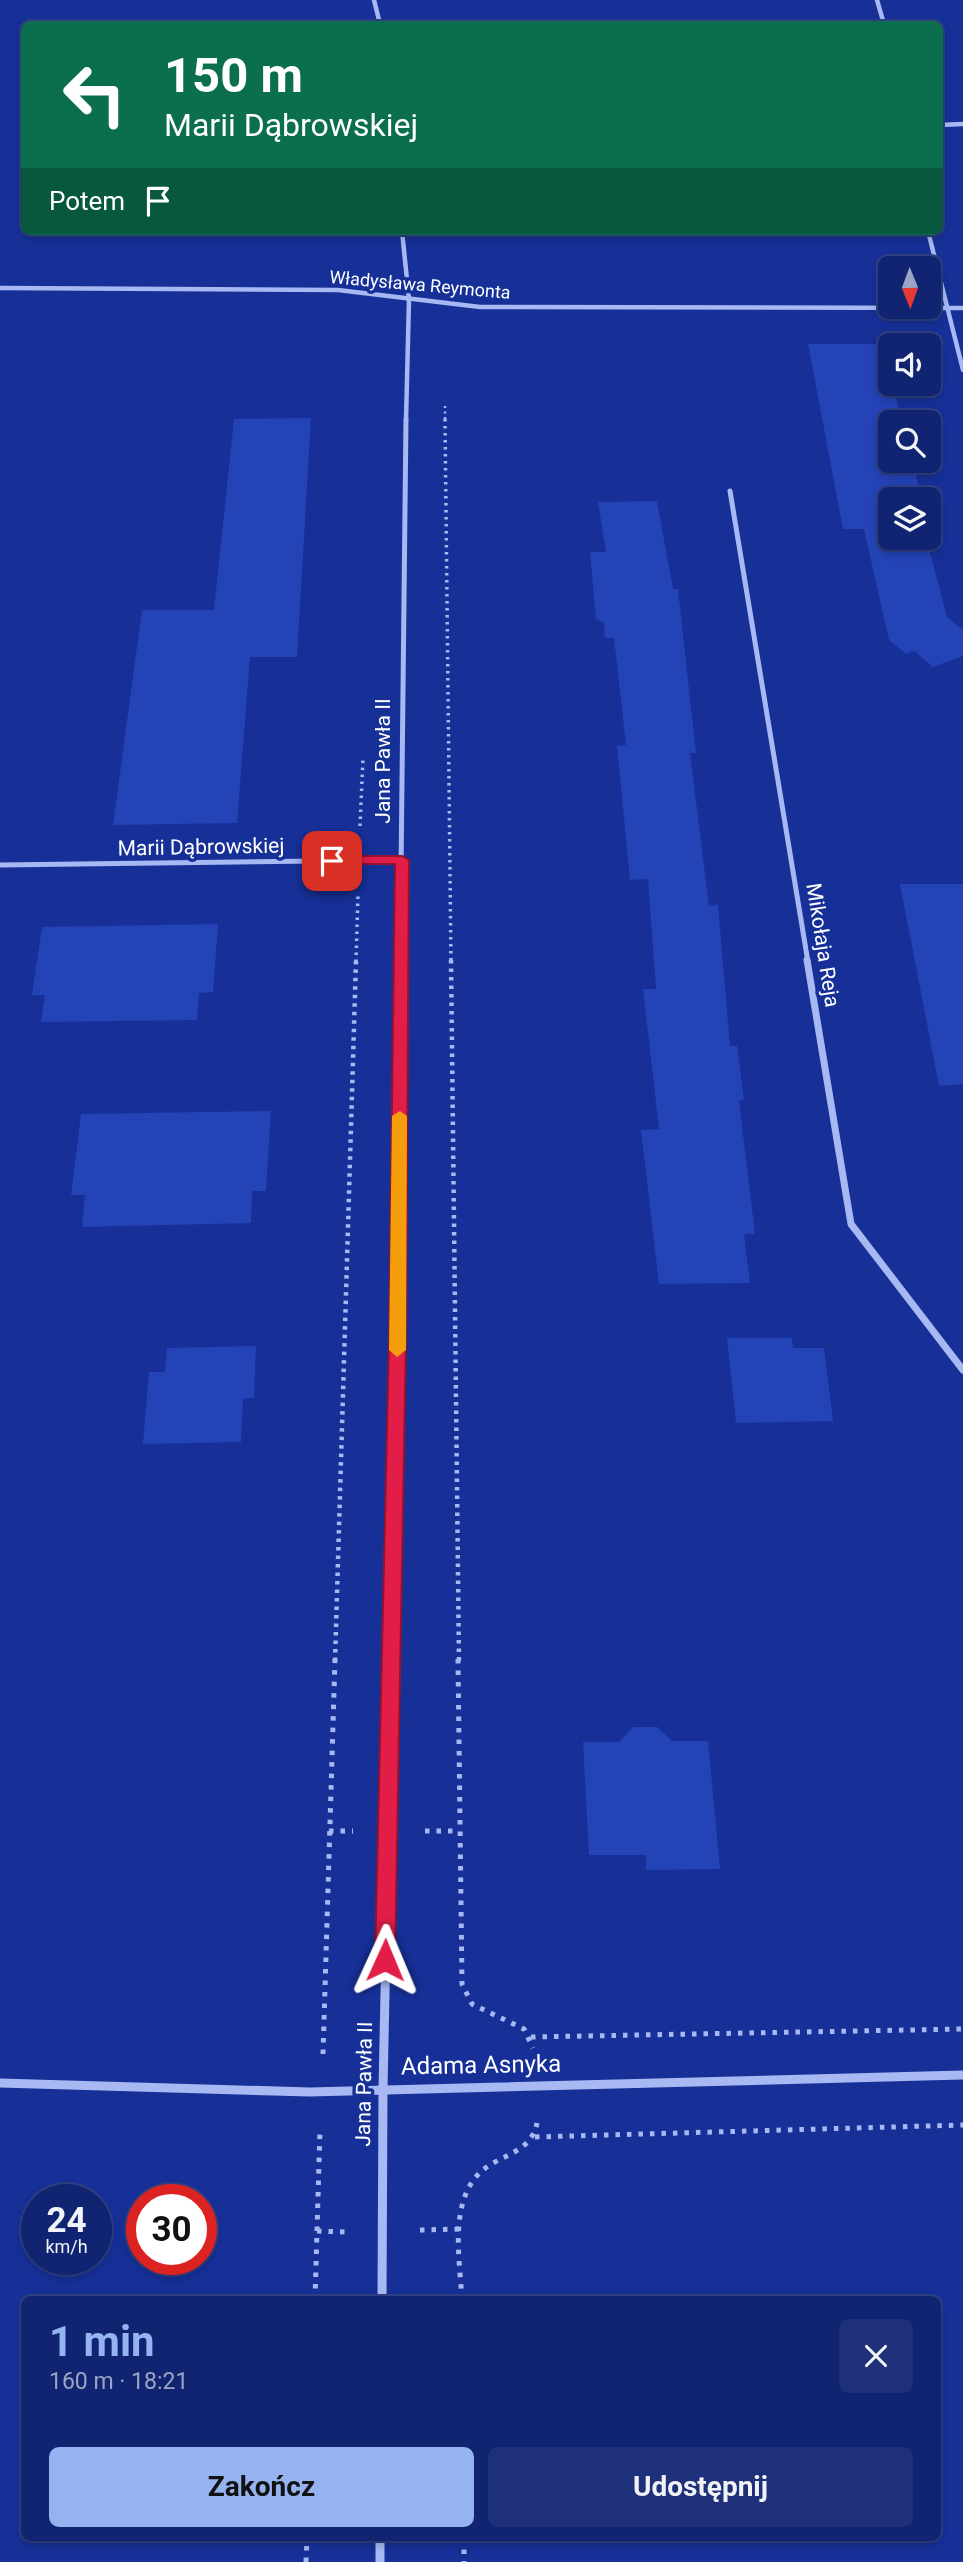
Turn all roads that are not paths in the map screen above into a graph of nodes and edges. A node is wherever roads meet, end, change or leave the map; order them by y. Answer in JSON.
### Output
{"nodes":[{"id":1,"x":374,"y":0,"type":"edge"},
{"id":2,"x":877,"y":0,"type":"edge"},
{"id":3,"x":379,"y":21,"type":"edge"},
{"id":4,"x":883,"y":21,"type":"edge"},
{"id":5,"x":963,"y":124,"type":"edge"},
{"id":6,"x":943,"y":125,"type":"edge"},
{"id":7,"x":402,"y":235,"type":"edge"},
{"id":8,"x":929,"y":235,"type":"edge"},
{"id":9,"x":0,"y":288,"type":"edge"},
{"id":10,"x":409,"y":299,"type":"junction"},
{"id":11,"x":946,"y":307,"type":"junction"},
{"id":12,"x":963,"y":308,"type":"edge"},
{"id":13,"x":963,"y":370,"type":"edge"},
{"id":14,"x":730,"y":491,"type":"dead end"},
{"id":15,"x":402,"y":860,"type":"junction"},
{"id":16,"x":0,"y":865,"type":"edge"},
{"id":17,"x":963,"y":1370,"type":"edge"},
{"id":18,"x":963,"y":2075,"type":"edge"},
{"id":19,"x":0,"y":2083,"type":"edge"},
{"id":20,"x":383,"y":2089,"type":"junction"},
{"id":21,"x":382,"y":2296,"type":"edge"},
{"id":22,"x":380,"y":2541,"type":"edge"},
{"id":23,"x":380,"y":2562,"type":"edge"}],
"edges":[{"from":1,"to":3,"type":"street"},
{"from":2,"to":4,"type":"street"},
{"from":5,"to":6,"type":"street"},
{"from":7,"to":10,"type":"street","name":"Jana Pawła II"},
{"from":8,"to":11,"type":"street"},
{"from":9,"to":10,"type":"street","name":"Władysława Reymonta"},
{"from":10,"to":11,"type":"street","name":"Władysława Reymonta"},
{"from":10,"to":15,"type":"street","name":"Jana Pawła II"},
{"from":11,"to":12,"type":"street","name":"Władysława Reymonta"},
{"from":11,"to":13,"type":"street"},
{"from":14,"to":17,"type":"street","name":"Mikołaja Reja"},
{"from":15,"to":16,"type":"street","name":"Marii Dąbrowskiej"},
{"from":15,"to":20,"type":"street","name":"Jana Pawła II"},
{"from":18,"to":20,"type":"street","name":"Adama Asnyka"},
{"from":19,"to":20,"type":"street","name":"Adama Asnyka"},
{"from":20,"to":21,"type":"street","name":"Jana Pawła II"},
{"from":22,"to":23,"type":"street"}]}
